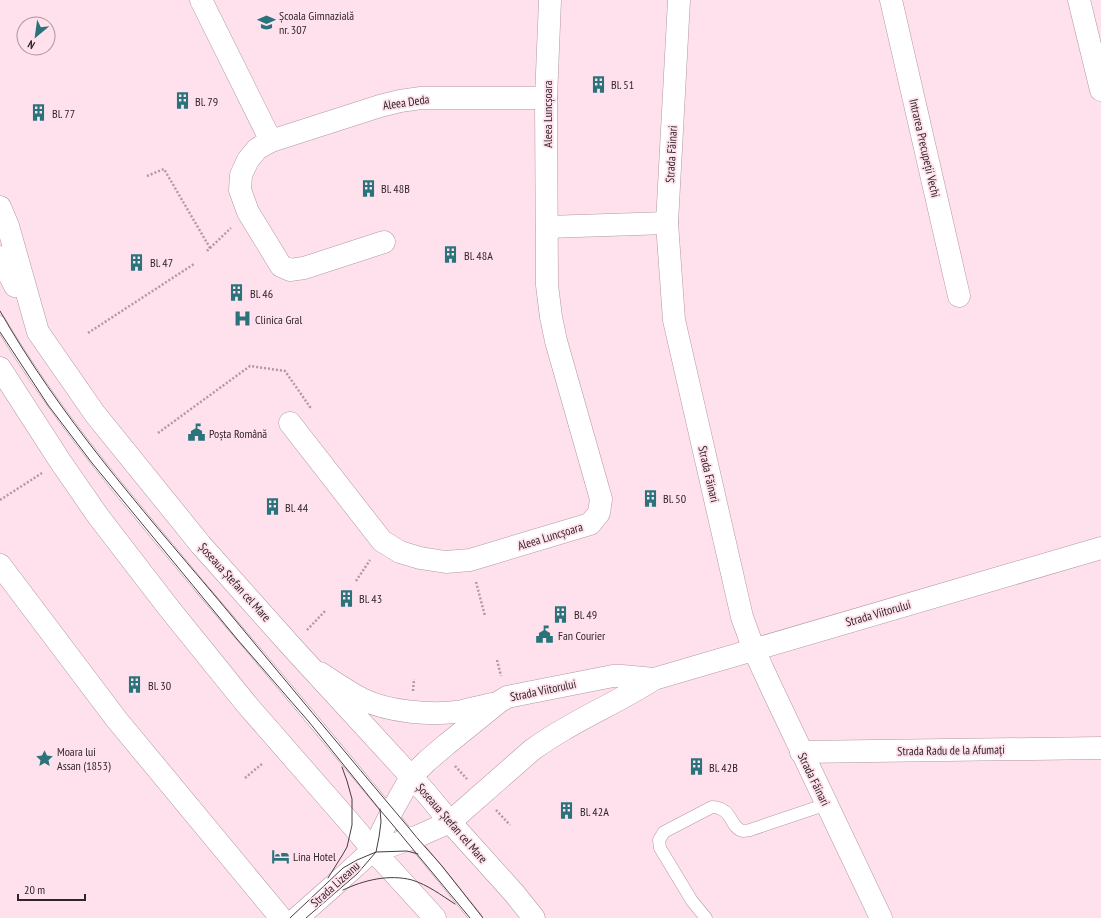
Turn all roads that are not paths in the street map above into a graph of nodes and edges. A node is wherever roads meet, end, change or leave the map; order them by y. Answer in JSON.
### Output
{"nodes":[{"id":1,"x":201,"y":0,"type":"edge"},
{"id":2,"x":550,"y":0,"type":"edge"},
{"id":3,"x":679,"y":0,"type":"edge"},
{"id":4,"x":891,"y":0,"type":"edge"},
{"id":5,"x":1079,"y":0,"type":"edge"},
{"id":6,"x":1101,"y":90,"type":"edge"},
{"id":7,"x":546,"y":98,"type":"junction"},
{"id":8,"x":271,"y":141,"type":"junction"},
{"id":9,"x":0,"y":207,"type":"edge"},
{"id":10,"x":667,"y":223,"type":"junction"},
{"id":11,"x":547,"y":227,"type":"junction"},
{"id":12,"x":384,"y":242,"type":"dead end"},
{"id":13,"x":0,"y":257,"type":"edge"},
{"id":14,"x":959,"y":296,"type":"dead end"},
{"id":15,"x":0,"y":322,"type":"edge"},
{"id":16,"x":38,"y":332,"type":"junction"},
{"id":17,"x":0,"y":368,"type":"edge"},
{"id":18,"x":290,"y":423,"type":"road end"},
{"id":19,"x":1101,"y":548,"type":"edge"},
{"id":20,"x":0,"y":565,"type":"edge"},
{"id":21,"x":754,"y":650,"type":"junction"},
{"id":22,"x":312,"y":668,"type":"junction"},
{"id":23,"x":654,"y":679,"type":"junction"},
{"id":24,"x":499,"y":702,"type":"junction"},
{"id":25,"x":1101,"y":748,"type":"edge"},
{"id":26,"x":801,"y":752,"type":"junction"},
{"id":27,"x":411,"y":777,"type":"junction"},
{"id":28,"x":827,"y":804,"type":"junction"},
{"id":29,"x":391,"y":814,"type":"junction"},
{"id":30,"x":450,"y":822,"type":"junction"},
{"id":31,"x":412,"y":838,"type":"junction"},
{"id":32,"x":373,"y":850,"type":"junction"},
{"id":33,"x":281,"y":918,"type":"edge"},
{"id":34,"x":297,"y":918,"type":"edge"},
{"id":35,"x":435,"y":918,"type":"edge"},
{"id":36,"x":476,"y":918,"type":"edge"},
{"id":37,"x":534,"y":918,"type":"edge"},
{"id":38,"x":706,"y":918,"type":"edge"},
{"id":39,"x":881,"y":918,"type":"edge"}],
"edges":[{"from":1,"to":8,"type":"street"},
{"from":2,"to":7,"type":"street","name":"Aleea Luncșoara"},
{"from":3,"to":10,"type":"street","name":"Strada Făinari"},
{"from":4,"to":14,"type":"street","name":"Intrarea Precupeții Vechi"},
{"from":5,"to":6,"type":"street"},
{"from":7,"to":8,"type":"street","name":"Aleea Deda"},
{"from":7,"to":11,"type":"street","name":"Aleea Luncșoara"},
{"from":8,"to":12,"type":"street","name":"Aleea Deda"},
{"from":9,"to":16,"type":"street","name":"Șoseaua Ștefan cel Mare"},
{"from":10,"to":11,"type":"street"},
{"from":10,"to":21,"type":"street","name":"Strada Făinari"},
{"from":11,"to":18,"type":"street","name":"Aleea Luncșoara"},
{"from":13,"to":16,"type":"street"},
{"from":15,"to":29,"type":"lane"},
{"from":16,"to":22,"type":"street","name":"Șoseaua Ștefan cel Mare"},
{"from":17,"to":32,"type":"street"},
{"from":19,"to":21,"type":"street","name":"Strada Viitorului"},
{"from":20,"to":33,"type":"street"},
{"from":21,"to":23,"type":"street","name":"Strada Viitorului"},
{"from":21,"to":26,"type":"street","name":"Strada Făinari"},
{"from":22,"to":24,"type":"street"},
{"from":22,"to":27,"type":"street","name":"Șoseaua Ștefan cel Mare"},
{"from":23,"to":24,"type":"street","name":"Strada Viitorului"},
{"from":23,"to":30,"type":"street","name":"Strada Viitorului"},
{"from":24,"to":27,"type":"street","name":"Strada Viitorului"},
{"from":25,"to":26,"type":"street","name":"Strada Radu de la Afumați"},
{"from":26,"to":28,"type":"street","name":"Strada Făinari"},
{"from":27,"to":29,"type":"street","name":"Strada Viitorului"},
{"from":27,"to":30,"type":"street","name":"Șoseaua Ștefan cel Mare"},
{"from":28,"to":38,"type":"lane"},
{"from":28,"to":39,"type":"street","name":"Strada Făinari"},
{"from":29,"to":31,"type":"lane"},
{"from":29,"to":32,"type":"street","name":"Strada Viitorului"},
{"from":30,"to":31,"type":"street","name":"Strada Viitorului"},
{"from":30,"to":37,"type":"street","name":"Șoseaua Ștefan cel Mare"},
{"from":31,"to":32,"type":"street","name":"Strada Viitorului"},
{"from":31,"to":36,"type":"lane"},
{"from":32,"to":34,"type":"street","name":"Strada Lizeanu"},
{"from":32,"to":35,"type":"street"}]}
